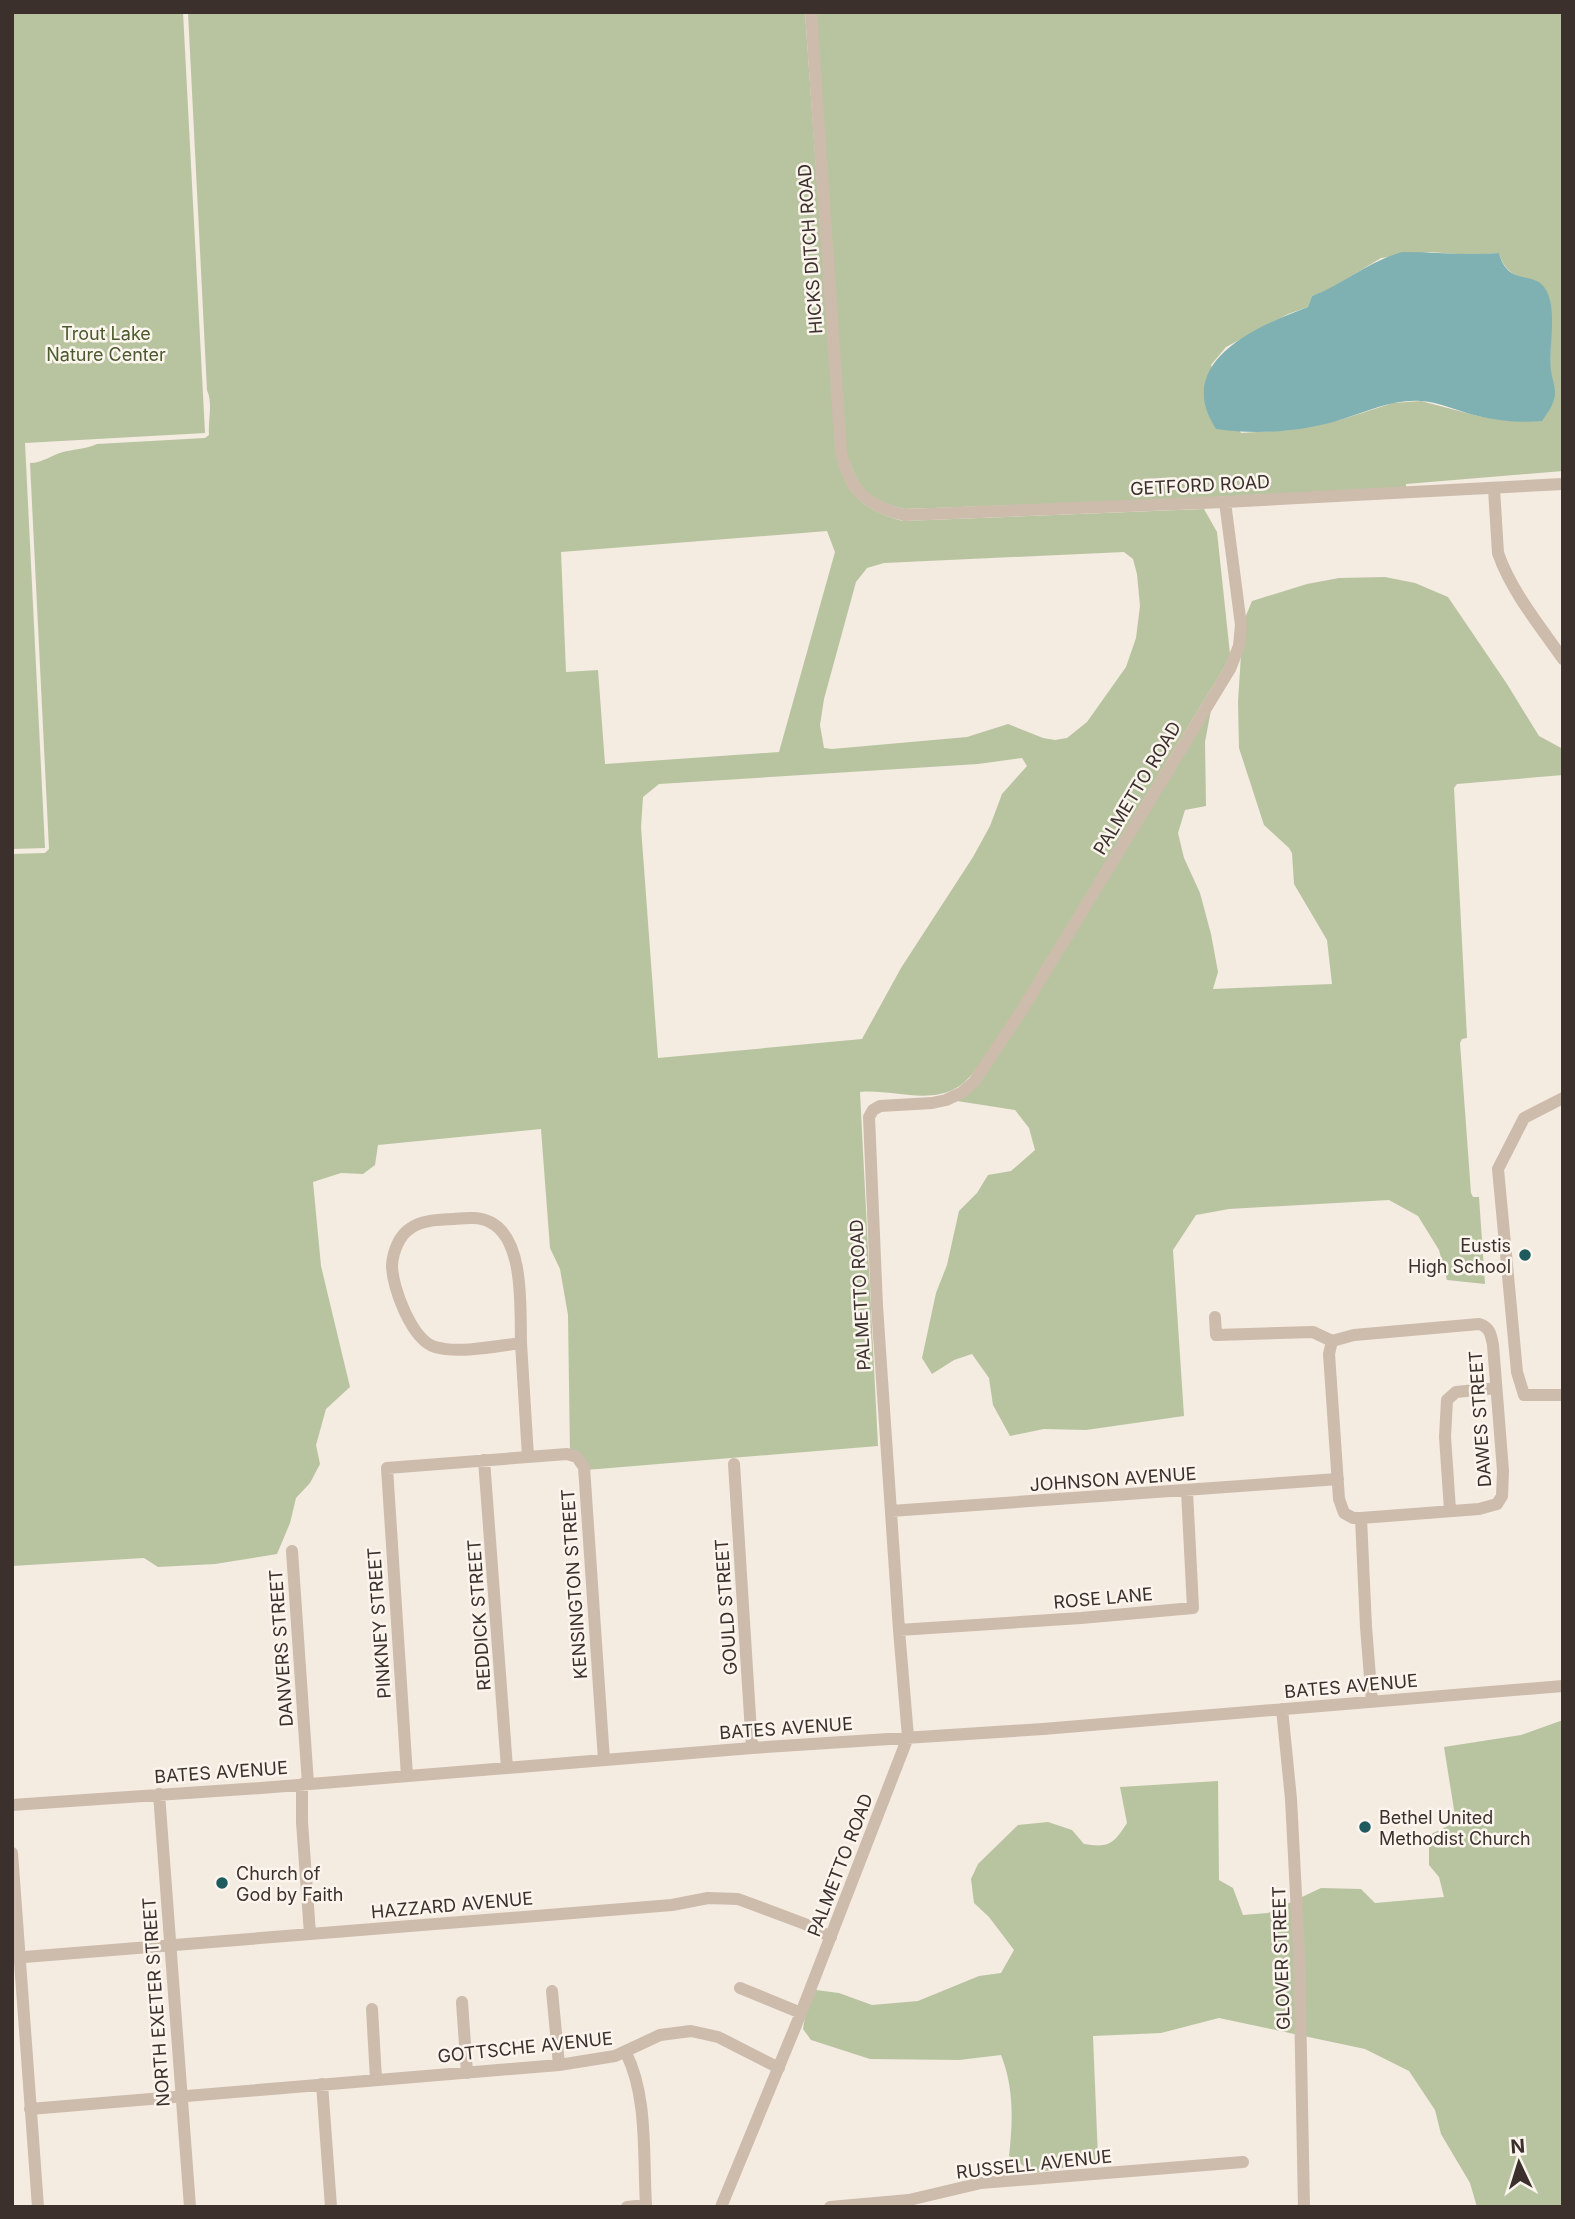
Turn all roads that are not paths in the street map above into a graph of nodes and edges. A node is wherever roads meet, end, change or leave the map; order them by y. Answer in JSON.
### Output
{"nodes":[{"id":1,"x":811,"y":12,"type":"edge"},
{"id":2,"x":851,"y":482,"type":"joint"},
{"id":3,"x":1563,"y":484,"type":"edge"},
{"id":4,"x":1494,"y":489,"type":"junction"},
{"id":5,"x":1225,"y":502,"type":"junction"},
{"id":6,"x":1563,"y":659,"type":"edge"},
{"id":7,"x":1563,"y":1098,"type":"edge"},
{"id":8,"x":1215,"y":1317,"type":"dead end"},
{"id":9,"x":1332,"y":1340,"type":"junction"},
{"id":10,"x":521,"y":1343,"type":"junction"},
{"id":11,"x":1496,"y":1388,"type":"junction"},
{"id":12,"x":1563,"y":1395,"type":"edge"},
{"id":13,"x":528,"y":1457,"type":"junction"},
{"id":14,"x":484,"y":1460,"type":"junction"},
{"id":15,"x":734,"y":1464,"type":"dead end"},
{"id":16,"x":387,"y":1468,"type":"joint"},
{"id":17,"x":1338,"y":1479,"type":"junction"},
{"id":18,"x":1187,"y":1491,"type":"junction"},
{"id":19,"x":1450,"y":1510,"type":"junction"},
{"id":20,"x":891,"y":1511,"type":"junction"},
{"id":21,"x":1361,"y":1518,"type":"junction"},
{"id":22,"x":292,"y":1552,"type":"dead end"},
{"id":23,"x":899,"y":1630,"type":"junction"},
{"id":24,"x":1563,"y":1686,"type":"edge"},
{"id":25,"x":1372,"y":1702,"type":"junction"},
{"id":26,"x":1282,"y":1709,"type":"junction"},
{"id":27,"x":908,"y":1737,"type":"junction"},
{"id":28,"x":752,"y":1748,"type":"junction"},
{"id":29,"x":604,"y":1760,"type":"junction"},
{"id":30,"x":507,"y":1768,"type":"junction"},
{"id":31,"x":407,"y":1776,"type":"junction"},
{"id":32,"x":305,"y":1784,"type":"junction"},
{"id":33,"x":159,"y":1794,"type":"junction"},
{"id":34,"x":12,"y":1805,"type":"edge"},
{"id":35,"x":12,"y":1853,"type":"edge"},
{"id":36,"x":310,"y":1934,"type":"junction"},
{"id":37,"x":831,"y":1937,"type":"junction"},
{"id":38,"x":170,"y":1946,"type":"junction"},
{"id":39,"x":16,"y":1958,"type":"edge"},
{"id":40,"x":740,"y":1988,"type":"dead end"},
{"id":41,"x":552,"y":1991,"type":"dead end"},
{"id":42,"x":462,"y":2002,"type":"dead end"},
{"id":43,"x":372,"y":2009,"type":"dead end"},
{"id":44,"x":801,"y":2013,"type":"junction"},
{"id":45,"x":626,"y":2053,"type":"junction"},
{"id":46,"x":559,"y":2065,"type":"junction"},
{"id":47,"x":779,"y":2068,"type":"junction"},
{"id":48,"x":467,"y":2073,"type":"junction"},
{"id":49,"x":376,"y":2079,"type":"junction"},
{"id":50,"x":322,"y":2084,"type":"junction"},
{"id":51,"x":181,"y":2097,"type":"junction"},
{"id":52,"x":30,"y":2109,"type":"junction"},
{"id":53,"x":1243,"y":2162,"type":"dead end"},
{"id":54,"x":646,"y":2205,"type":"edge"},
{"id":55,"x":38,"y":2207,"type":"edge"},
{"id":56,"x":190,"y":2207,"type":"edge"},
{"id":57,"x":331,"y":2207,"type":"edge"},
{"id":58,"x":627,"y":2207,"type":"edge"},
{"id":59,"x":721,"y":2207,"type":"edge"},
{"id":60,"x":830,"y":2207,"type":"edge"},
{"id":61,"x":1304,"y":2207,"type":"edge"}],
"edges":[{"from":1,"to":2,"type":"street","name":"HICKS DITCH ROAD"},
{"from":2,"to":5,"type":"street","name":"GETFORD ROAD"},
{"from":3,"to":4,"type":"street","name":"GETFORD ROAD"},
{"from":4,"to":5,"type":"street","name":"GETFORD ROAD"},
{"from":4,"to":6,"type":"street"},
{"from":5,"to":20,"type":"street","name":"PALMETTO ROAD"},
{"from":7,"to":12,"type":"street"},
{"from":8,"to":9,"type":"street"},
{"from":9,"to":11,"type":"street","name":"DAWES STREET"},
{"from":9,"to":17,"type":"street"},
{"from":10,"to":10,"type":"street"},
{"from":10,"to":13,"type":"street"},
{"from":11,"to":19,"type":"street"},
{"from":11,"to":19,"type":"street","name":"DAWES STREET"},
{"from":13,"to":14,"type":"street","name":"KENSINGTON STREET"},
{"from":13,"to":29,"type":"street","name":"KENSINGTON STREET"},
{"from":14,"to":16,"type":"street","name":"KENSINGTON STREET"},
{"from":14,"to":30,"type":"street","name":"REDDICK STREET"},
{"from":15,"to":28,"type":"street","name":"GOULD STREET"},
{"from":16,"to":31,"type":"street","name":"PINKNEY STREET"},
{"from":17,"to":18,"type":"street","name":"JOHNSON AVENUE"},
{"from":17,"to":21,"type":"street"},
{"from":18,"to":20,"type":"street","name":"JOHNSON AVENUE"},
{"from":18,"to":23,"type":"street","name":"ROSE LANE"},
{"from":19,"to":21,"type":"street"},
{"from":20,"to":23,"type":"street","name":"PALMETTO ROAD"},
{"from":21,"to":25,"type":"street"},
{"from":22,"to":32,"type":"street","name":"DANVERS STREET"},
{"from":23,"to":27,"type":"street","name":"PALMETTO ROAD"},
{"from":24,"to":25,"type":"street","name":"BATES AVENUE"},
{"from":25,"to":26,"type":"street","name":"BATES AVENUE"},
{"from":26,"to":27,"type":"street","name":"BATES AVENUE"},
{"from":26,"to":61,"type":"street","name":"GLOVER STREET"},
{"from":27,"to":28,"type":"street","name":"BATES AVENUE"},
{"from":27,"to":37,"type":"street","name":"PALMETTO ROAD"},
{"from":28,"to":29,"type":"street","name":"BATES AVENUE"},
{"from":29,"to":30,"type":"street","name":"BATES AVENUE"},
{"from":30,"to":31,"type":"street","name":"BATES AVENUE"},
{"from":31,"to":32,"type":"street","name":"BATES AVENUE"},
{"from":32,"to":33,"type":"street","name":"BATES AVENUE"},
{"from":32,"to":36,"type":"street","name":"DANVERS STREET"},
{"from":33,"to":34,"type":"street","name":"BATES AVENUE"},
{"from":33,"to":38,"type":"street","name":"NORTH EXETER STREET"},
{"from":35,"to":39,"type":"street"},
{"from":36,"to":37,"type":"street","name":"HAZZARD AVENUE"},
{"from":36,"to":38,"type":"street","name":"HAZZARD AVENUE"},
{"from":37,"to":44,"type":"street","name":"PALMETTO ROAD"},
{"from":38,"to":39,"type":"street","name":"HAZZARD AVENUE"},
{"from":38,"to":51,"type":"street","name":"NORTH EXETER STREET"},
{"from":39,"to":52,"type":"street"},
{"from":40,"to":44,"type":"street"},
{"from":41,"to":46,"type":"street"},
{"from":42,"to":48,"type":"street"},
{"from":43,"to":49,"type":"street"},
{"from":44,"to":47,"type":"street","name":"PALMETTO ROAD"},
{"from":45,"to":46,"type":"street","name":"GOTTSCHE AVENUE"},
{"from":45,"to":47,"type":"street","name":"GOTTSCHE AVENUE"},
{"from":45,"to":54,"type":"street"},
{"from":46,"to":48,"type":"street","name":"GOTTSCHE AVENUE"},
{"from":47,"to":59,"type":"street","name":"PALMETTO ROAD"},
{"from":48,"to":49,"type":"street","name":"GOTTSCHE AVENUE"},
{"from":49,"to":50,"type":"street","name":"GOTTSCHE AVENUE"},
{"from":50,"to":51,"type":"street"},
{"from":50,"to":57,"type":"street"},
{"from":51,"to":52,"type":"street"},
{"from":51,"to":56,"type":"street","name":"NORTH EXETER STREET"},
{"from":52,"to":55,"type":"street"},
{"from":53,"to":60,"type":"street","name":"RUSSELL AVENUE"},
{"from":54,"to":58,"type":"street"}]}
